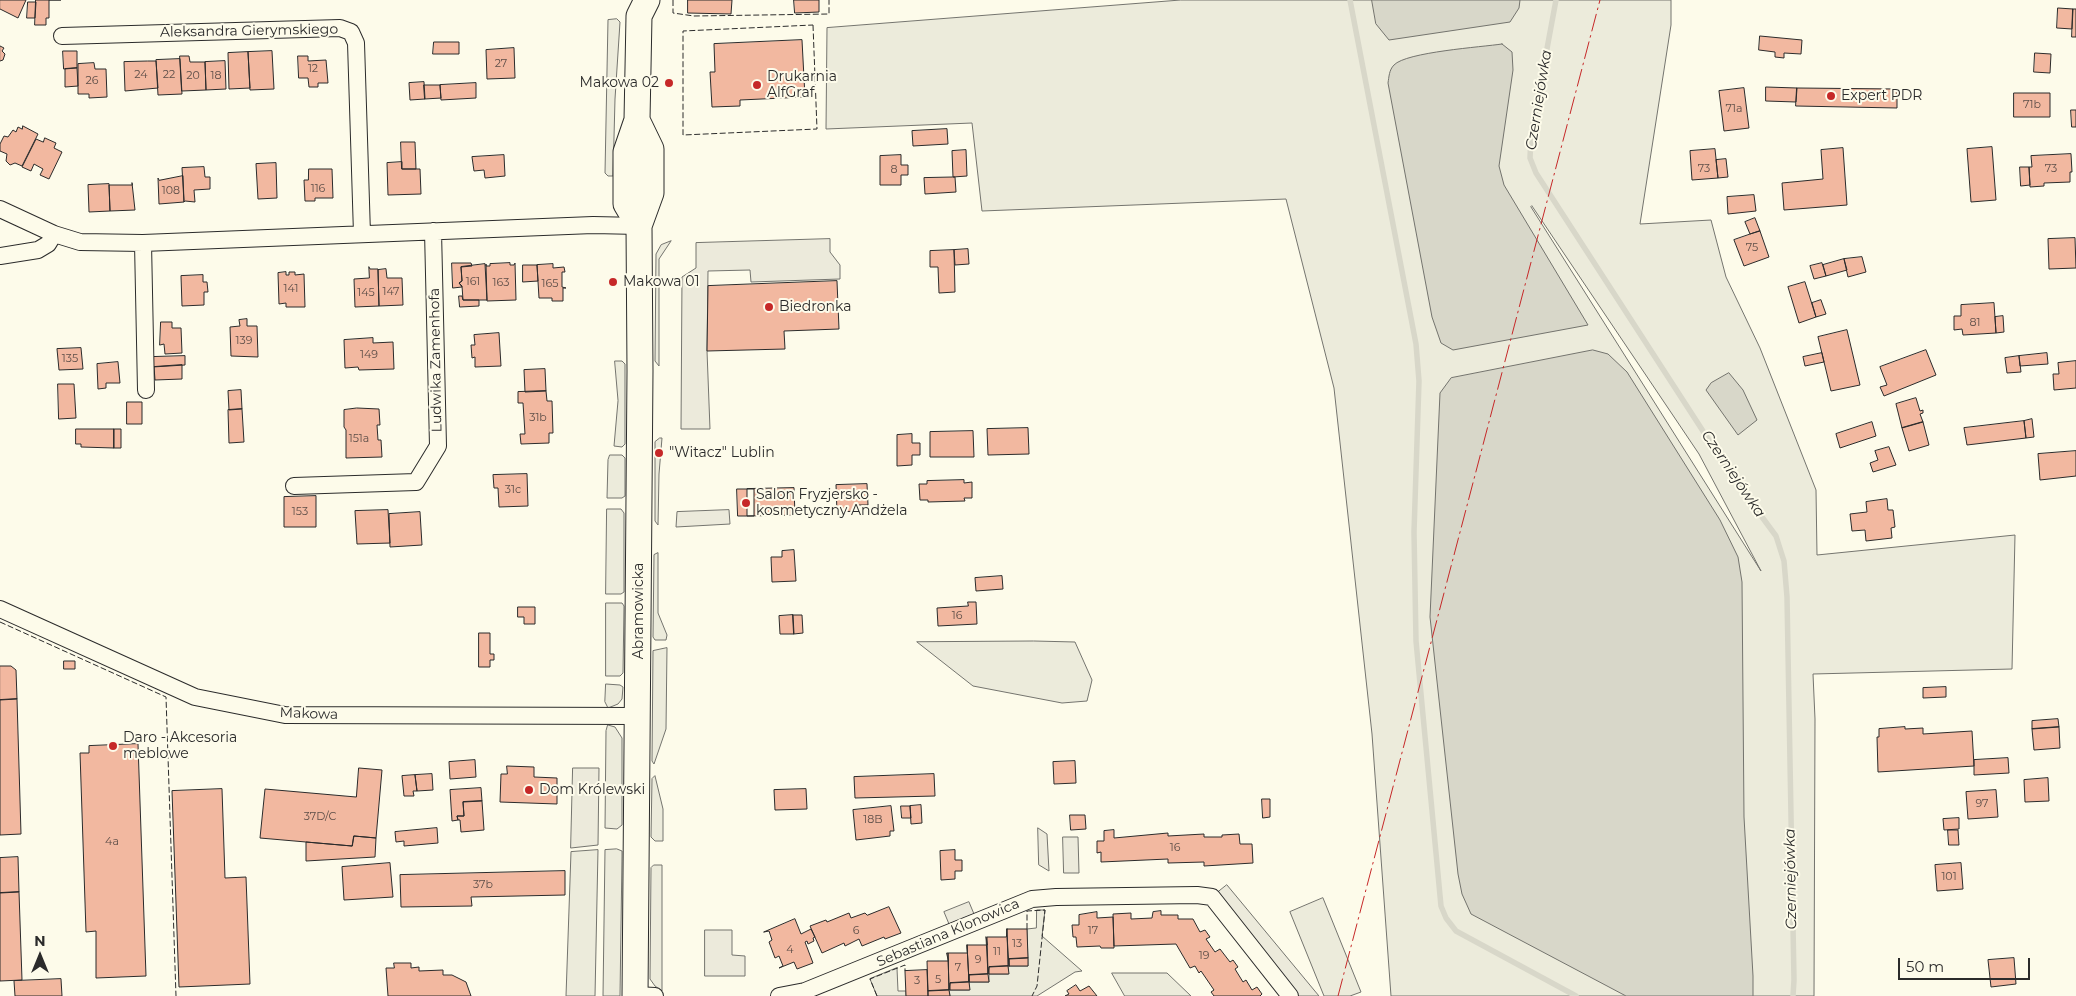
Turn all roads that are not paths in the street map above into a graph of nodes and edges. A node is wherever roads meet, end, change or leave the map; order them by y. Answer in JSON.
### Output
{"nodes":[{"id":1,"x":640,"y":5,"type":"edge"},
{"id":2,"x":62,"y":36,"type":"dead end"},
{"id":3,"x":0,"y":209,"type":"edge"},
{"id":4,"x":639,"y":226,"type":"junction"},
{"id":5,"x":433,"y":231,"type":"junction"},
{"id":6,"x":54,"y":234,"type":"junction"},
{"id":7,"x":362,"y":234,"type":"junction"},
{"id":8,"x":143,"y":243,"type":"junction"},
{"id":9,"x":0,"y":256,"type":"edge"},
{"id":10,"x":146,"y":390,"type":"dead end"},
{"id":11,"x":294,"y":486,"type":"dead end"},
{"id":12,"x":0,"y":609,"type":"edge"},
{"id":13,"x":638,"y":716,"type":"junction"},
{"id":14,"x":635,"y":996,"type":"edge"},
{"id":15,"x":654,"y":996,"type":"edge"},
{"id":16,"x":779,"y":996,"type":"edge"},
{"id":17,"x":1290,"y":996,"type":"edge"}],
"edges":[{"from":1,"to":4,"type":"main road"},
{"from":2,"to":7,"type":"street","name":"Aleksandra Gierymskiego"},
{"from":3,"to":6,"type":"street"},
{"from":4,"to":5,"type":"street"},
{"from":4,"to":13,"type":"main road","name":"Abramowicka"},
{"from":5,"to":7,"type":"street"},
{"from":5,"to":11,"type":"street","name":"Ludwika Zamenhofa"},
{"from":6,"to":8,"type":"street"},
{"from":6,"to":9,"type":"street"},
{"from":7,"to":8,"type":"street"},
{"from":8,"to":10,"type":"street"},
{"from":12,"to":13,"type":"street","name":"Makowa"},
{"from":13,"to":14,"type":"main road","name":"Abramowicka"},
{"from":14,"to":15,"type":"street"},
{"from":16,"to":17,"type":"street","name":"Sebastiana Klonowica"}]}
